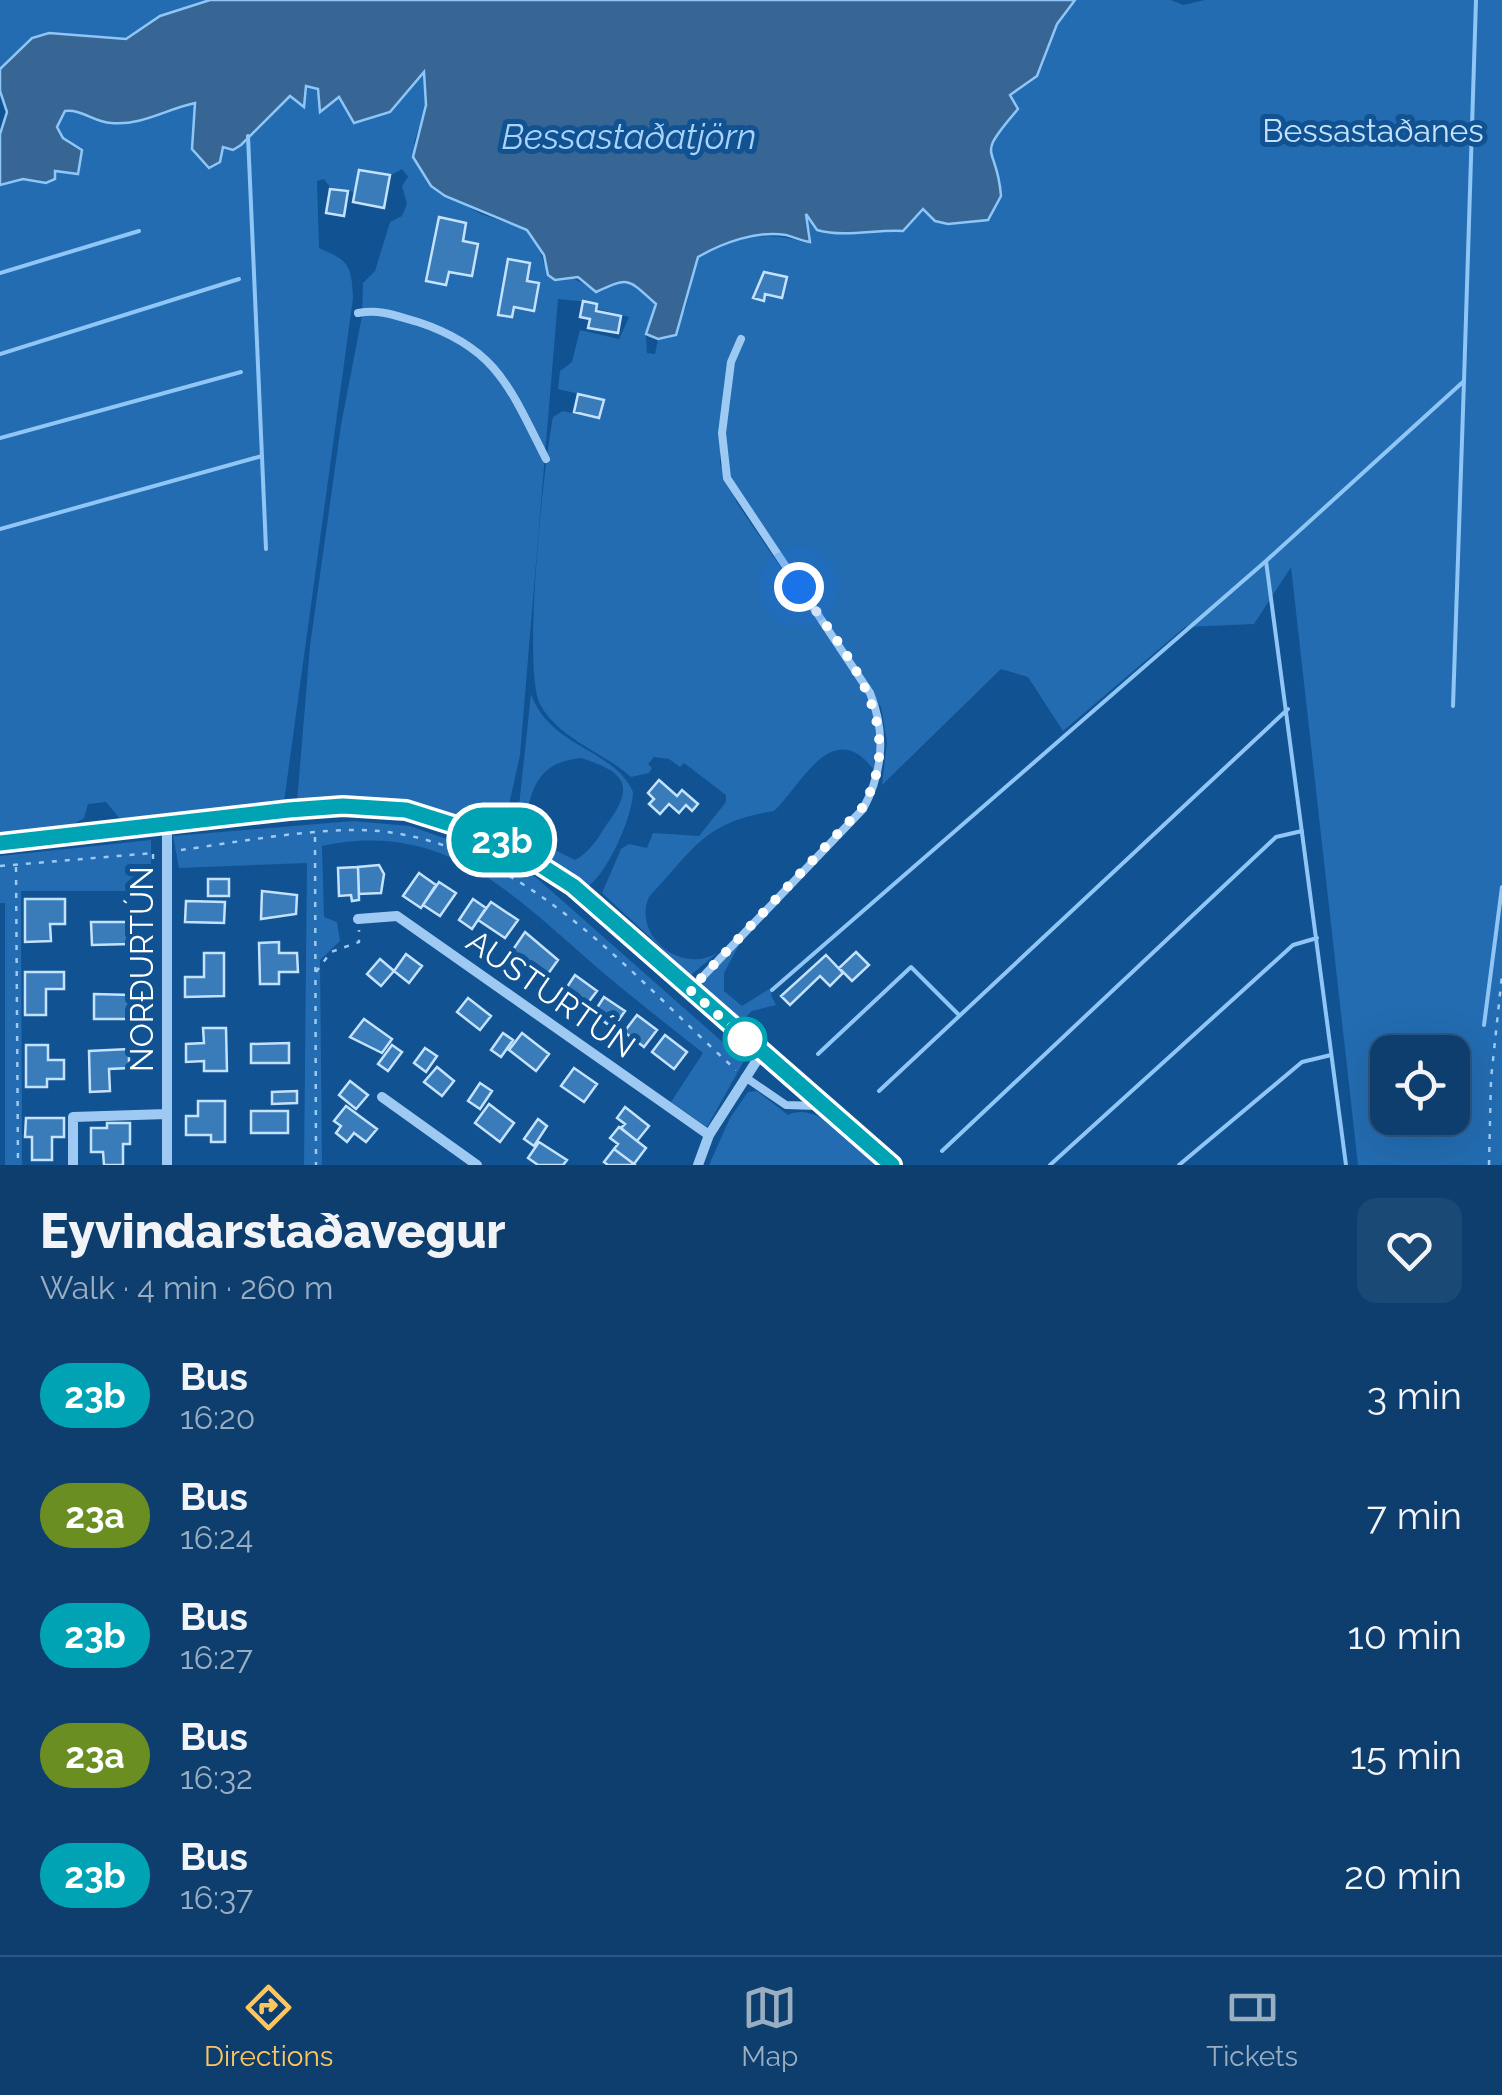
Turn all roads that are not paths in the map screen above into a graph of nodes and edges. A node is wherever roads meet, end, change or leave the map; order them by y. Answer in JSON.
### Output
{"nodes":[{"id":1,"x":358,"y":313,"type":"dead end"},
{"id":2,"x":741,"y":338,"type":"dead end"},
{"id":3,"x":546,"y":458,"type":"dead end"},
{"id":4,"x":167,"y":825,"type":"junction"},
{"id":5,"x":0,"y":843,"type":"edge"},
{"id":6,"x":358,"y":919,"type":"road end"},
{"id":7,"x":690,"y":990,"type":"junction"},
{"id":8,"x":761,"y":1054,"type":"junction"},
{"id":9,"x":745,"y":1077,"type":"junction"},
{"id":10,"x":382,"y":1096,"type":"dead end"},
{"id":11,"x":822,"y":1106,"type":"junction"},
{"id":12,"x":167,"y":1114,"type":"junction"},
{"id":13,"x":709,"y":1135,"type":"junction"},
{"id":14,"x":74,"y":1165,"type":"edge"},
{"id":15,"x":167,"y":1165,"type":"edge"},
{"id":16,"x":477,"y":1165,"type":"edge"},
{"id":17,"x":698,"y":1165,"type":"edge"},
{"id":18,"x":892,"y":1165,"type":"edge"}],
"edges":[{"from":1,"to":3,"type":"lane"},
{"from":2,"to":7,"type":"lane"},
{"from":4,"to":5,"type":"street"},
{"from":4,"to":7,"type":"street"},
{"from":4,"to":12,"type":"street","name":"NORÐURTÚN"},
{"from":6,"to":13,"type":"street","name":"AUSTURTÚN"},
{"from":7,"to":8,"type":"street"},
{"from":8,"to":9,"type":"street"},
{"from":8,"to":11,"type":"street"},
{"from":9,"to":11,"type":"lane"},
{"from":9,"to":13,"type":"street"},
{"from":10,"to":16,"type":"street"},
{"from":11,"to":18,"type":"street"},
{"from":12,"to":14,"type":"street","name":"NORÐURTÚN"},
{"from":12,"to":15,"type":"street","name":"NORÐURTÚN"},
{"from":13,"to":17,"type":"street"}]}
